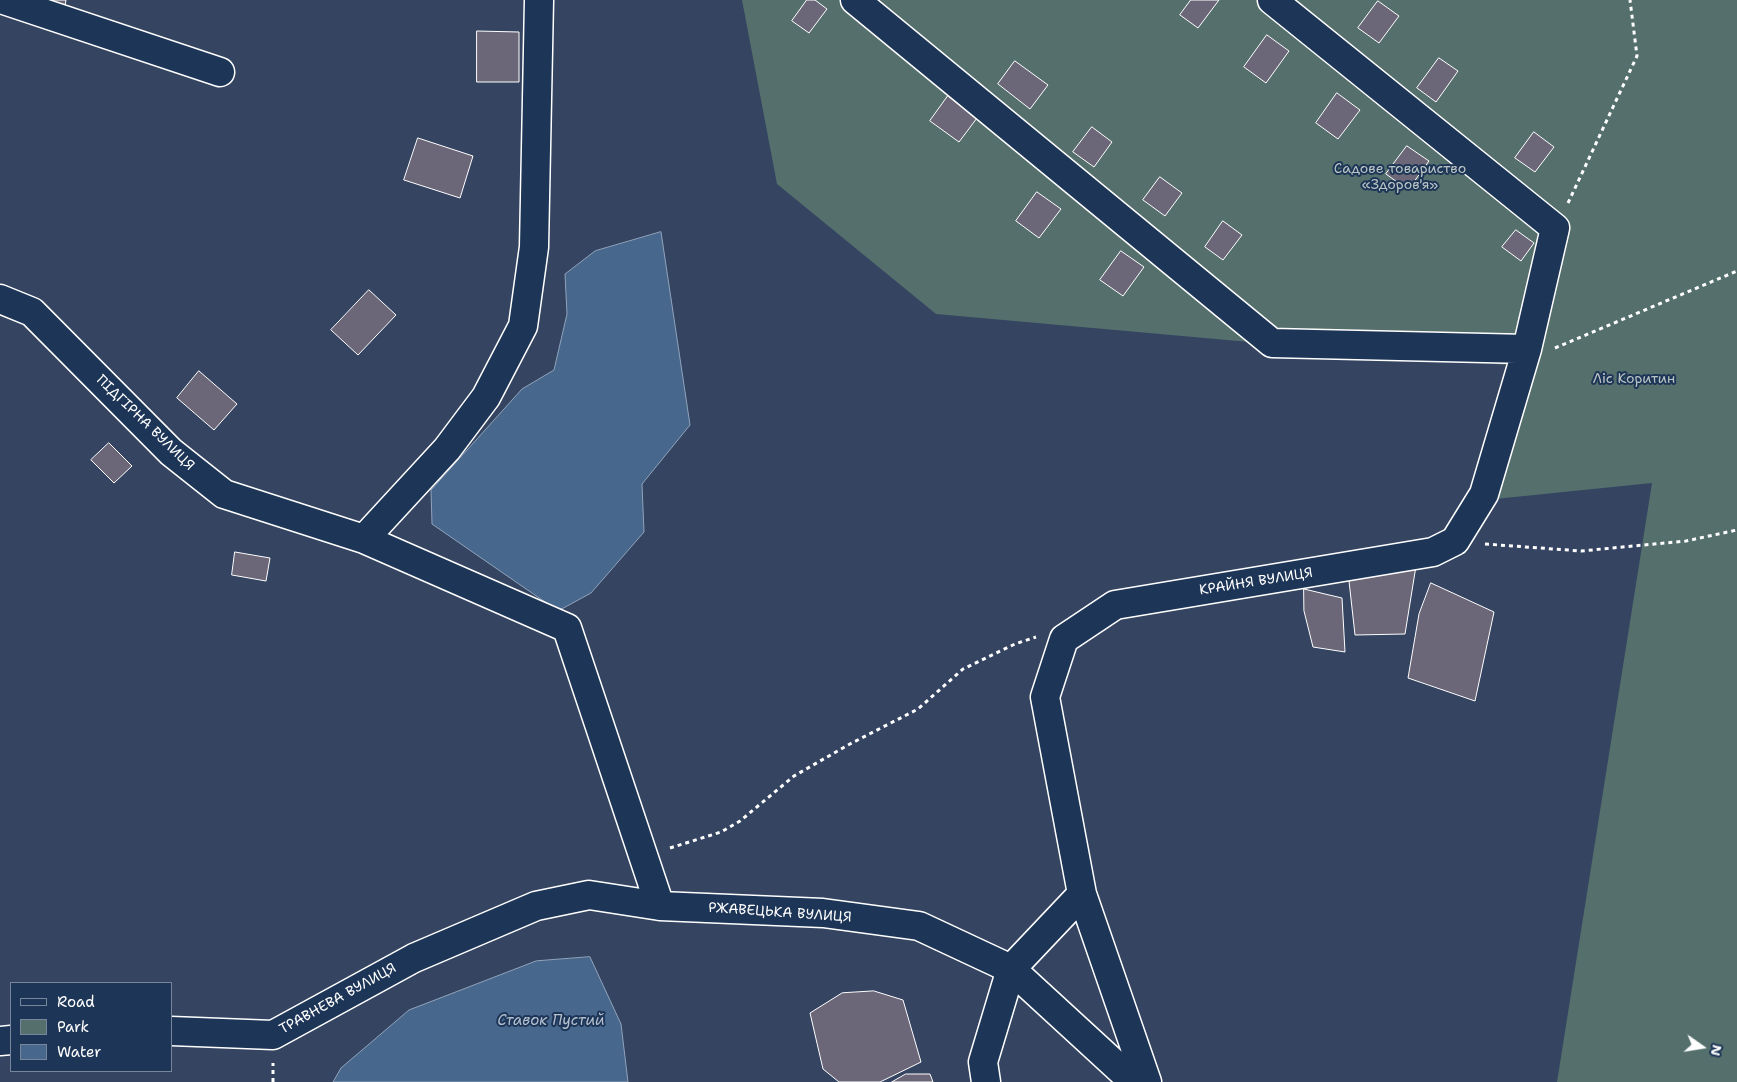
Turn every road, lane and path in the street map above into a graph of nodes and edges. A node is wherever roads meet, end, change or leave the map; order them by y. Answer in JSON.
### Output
{"nodes":[{"id":1,"x":4,"y":0,"type":"edge"},
{"id":2,"x":539,"y":0,"type":"edge"},
{"id":3,"x":855,"y":0,"type":"edge"},
{"id":4,"x":1272,"y":0,"type":"edge"},
{"id":5,"x":1630,"y":0,"type":"edge"},
{"id":6,"x":220,"y":72,"type":"dead end"},
{"id":7,"x":1556,"y":228,"type":"junction"},
{"id":8,"x":1737,"y":271,"type":"edge"},
{"id":9,"x":0,"y":299,"type":"edge"},
{"id":10,"x":1526,"y":349,"type":"junction"},
{"id":11,"x":1737,"y":530,"type":"edge"},
{"id":12,"x":364,"y":539,"type":"junction"},
{"id":13,"x":1454,"y":541,"type":"junction"},
{"id":14,"x":1064,"y":638,"type":"junction"},
{"id":15,"x":643,"y":856,"type":"junction"},
{"id":16,"x":1082,"y":894,"type":"junction"},
{"id":17,"x":660,"y":906,"type":"junction"},
{"id":18,"x":414,"y":958,"type":"joint"},
{"id":19,"x":1011,"y":969,"type":"junction"},
{"id":20,"x":172,"y":1031,"type":"edge"},
{"id":21,"x":986,"y":1082,"type":"edge"},
{"id":22,"x":1134,"y":1082,"type":"edge"},
{"id":23,"x":1147,"y":1082,"type":"edge"}],
"edges":[{"from":1,"to":6,"type":"street"},
{"from":2,"to":12,"type":"street"},
{"from":3,"to":10,"type":"street"},
{"from":4,"to":7,"type":"street"},
{"from":5,"to":7,"type":"path"},
{"from":7,"to":10,"type":"street"},
{"from":8,"to":10,"type":"path"},
{"from":9,"to":12,"type":"street","name":"ПІДГІРНА ВУЛИЦЯ"},
{"from":10,"to":13,"type":"street"},
{"from":11,"to":13,"type":"path"},
{"from":12,"to":15,"type":"street","name":"ПІДГІРНА ВУЛИЦЯ"},
{"from":13,"to":14,"type":"street","name":"КРАЙНЯ ВУЛИЦЯ"},
{"from":14,"to":15,"type":"path"},
{"from":14,"to":16,"type":"street"},
{"from":15,"to":17,"type":"street","name":"ПІДГІРНА ВУЛИЦЯ"},
{"from":16,"to":19,"type":"street"},
{"from":16,"to":23,"type":"street"},
{"from":17,"to":18,"type":"street","name":"РЖАВЕЦЬКА ВУЛИЦЯ"},
{"from":17,"to":19,"type":"street","name":"РЖАВЕЦЬКА ВУЛИЦЯ"},
{"from":18,"to":20,"type":"street","name":"ТРАВНЕВА ВУЛИЦЯ"},
{"from":19,"to":21,"type":"street"},
{"from":19,"to":22,"type":"street","name":"РЖАВЕЦЬКА ВУЛИЦЯ"}]}
